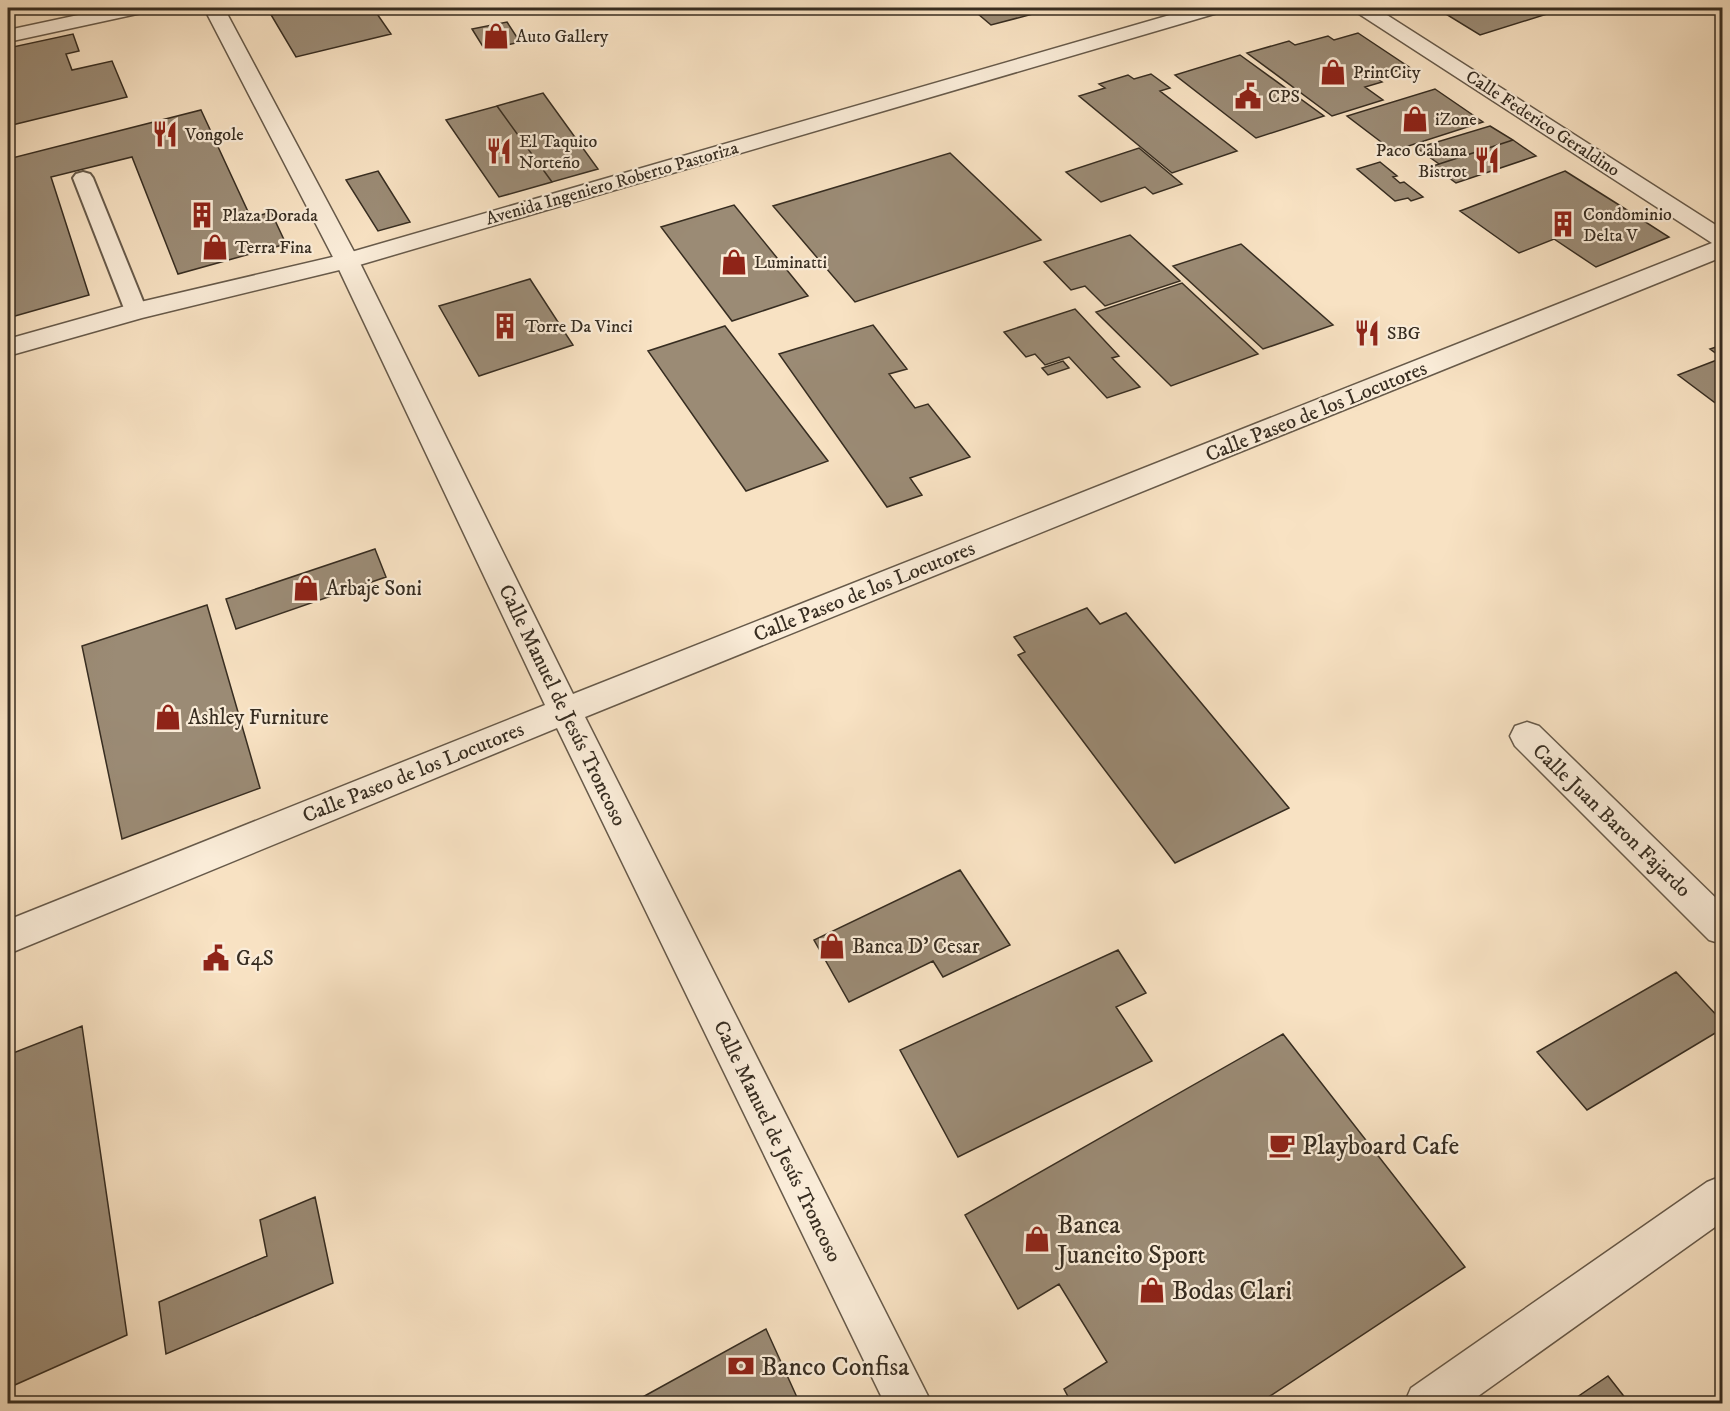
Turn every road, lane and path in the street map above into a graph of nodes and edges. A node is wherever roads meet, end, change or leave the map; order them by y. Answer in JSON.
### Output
{"nodes":[{"id":1,"x":137,"y":8,"type":"edge"},
{"id":2,"x":214,"y":8,"type":"edge"},
{"id":3,"x":1214,"y":8,"type":"edge"},
{"id":4,"x":1364,"y":8,"type":"edge"},
{"id":5,"x":8,"y":36,"type":"edge"},
{"id":6,"x":83,"y":178,"type":"dead end"},
{"id":7,"x":1722,"y":239,"type":"edge"},
{"id":8,"x":1722,"y":248,"type":"edge"},
{"id":9,"x":347,"y":261,"type":"junction"},
{"id":10,"x":136,"y":311,"type":"junction"},
{"id":11,"x":8,"y":348,"type":"edge"},
{"id":12,"x":565,"y":711,"type":"junction"},
{"id":13,"x":1527,"y":736,"type":"dead end"},
{"id":14,"x":1722,"y":928,"type":"edge"},
{"id":15,"x":8,"y":937,"type":"edge"},
{"id":16,"x":1722,"y":1197,"type":"edge"},
{"id":17,"x":909,"y":1404,"type":"edge"},
{"id":18,"x":1427,"y":1404,"type":"edge"}],
"edges":[{"from":1,"to":5,"type":"street"},
{"from":2,"to":9,"type":"street","name":"Calle Manuel de Jesús Troncoso"},
{"from":3,"to":9,"type":"street","name":"Avenida Ingeniero Roberto Pastoriza"},
{"from":4,"to":7,"type":"street","name":"Calle Federico Geraldino"},
{"from":6,"to":10,"type":"lane"},
{"from":8,"to":12,"type":"street","name":"Calle Paseo de los Locutores"},
{"from":9,"to":10,"type":"street","name":"Avenida Ingeniero Roberto Pastoriza"},
{"from":9,"to":12,"type":"street","name":"Calle Manuel de Jesús Troncoso"},
{"from":10,"to":11,"type":"street","name":"Avenida Ingeniero Roberto Pastoriza"},
{"from":12,"to":15,"type":"street","name":"Calle Paseo de los Locutores"},
{"from":12,"to":17,"type":"street","name":"Calle Manuel de Jesús Troncoso"},
{"from":13,"to":14,"type":"street","name":"Calle Juan Baron Fajardo"},
{"from":16,"to":18,"type":"street"}]}
